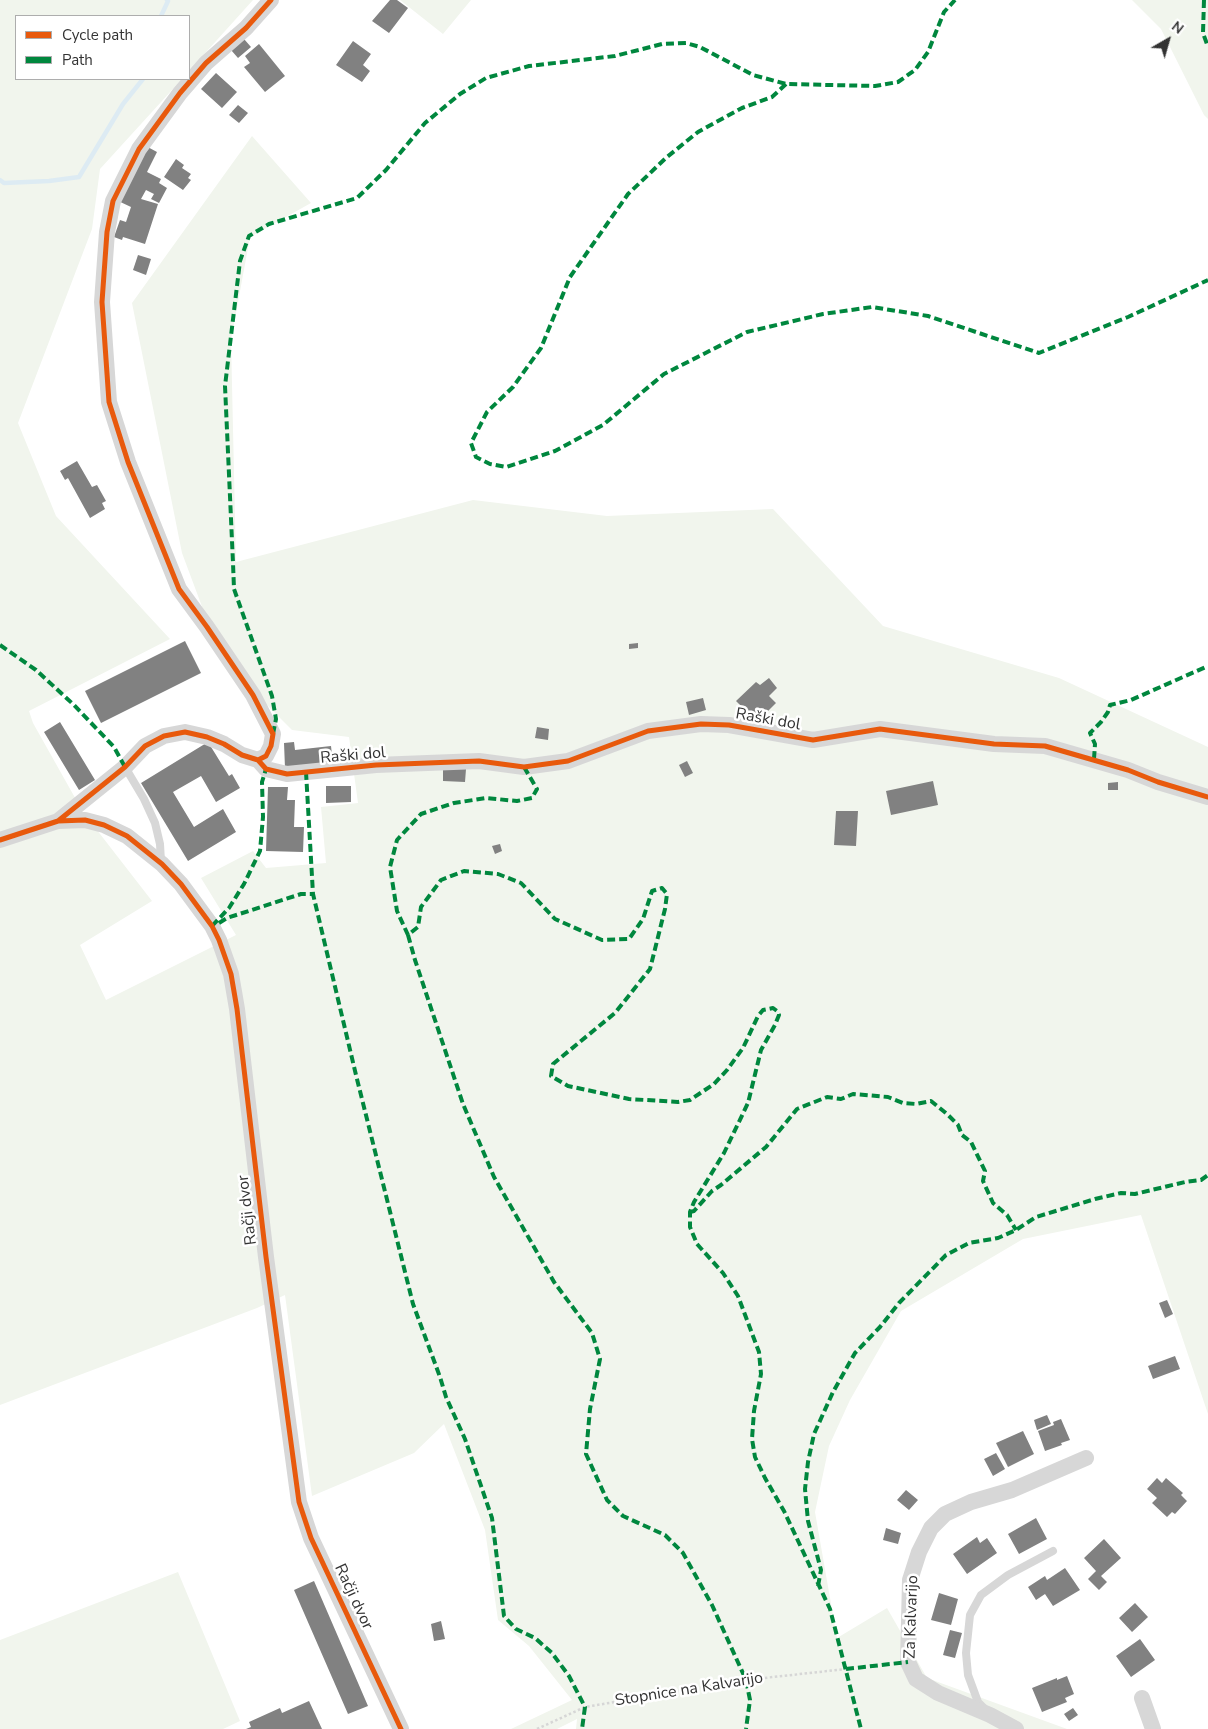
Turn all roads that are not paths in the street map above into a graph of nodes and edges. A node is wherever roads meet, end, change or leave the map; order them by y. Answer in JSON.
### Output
{"nodes":[{"id":1,"x":271,"y":0,"type":"edge"},
{"id":2,"x":258,"y":760,"type":"junction"},
{"id":3,"x":125,"y":767,"type":"junction"},
{"id":4,"x":1208,"y":797,"type":"edge"},
{"id":5,"x":58,"y":820,"type":"junction"},
{"id":6,"x":0,"y":840,"type":"edge"},
{"id":7,"x":162,"y":864,"type":"junction"},
{"id":8,"x":1086,"y":1458,"type":"dead end"},
{"id":9,"x":1053,"y":1551,"type":"dead end"},
{"id":10,"x":1142,"y":1698,"type":"dead end"},
{"id":11,"x":990,"y":1715,"type":"junction"},
{"id":12,"x":401,"y":1729,"type":"edge"},
{"id":13,"x":1016,"y":1729,"type":"edge"},
{"id":14,"x":1153,"y":1729,"type":"edge"}],
"edges":[{"from":1,"to":2,"type":"street"},
{"from":2,"to":3,"type":"street","name":"Raški dol"},
{"from":2,"to":4,"type":"street","name":"Raški dol"},
{"from":3,"to":5,"type":"street","name":"Raški dol"},
{"from":3,"to":7,"type":"lane"},
{"from":5,"to":6,"type":"street","name":"Račji dvor"},
{"from":5,"to":7,"type":"street","name":"Račji dvor"},
{"from":7,"to":12,"type":"street","name":"Račji dvor"},
{"from":8,"to":11,"type":"street","name":"Za Kalvarijo"},
{"from":9,"to":11,"type":"lane"},
{"from":10,"to":14,"type":"street"},
{"from":11,"to":13,"type":"street","name":"Za Kalvarijo"}]}
